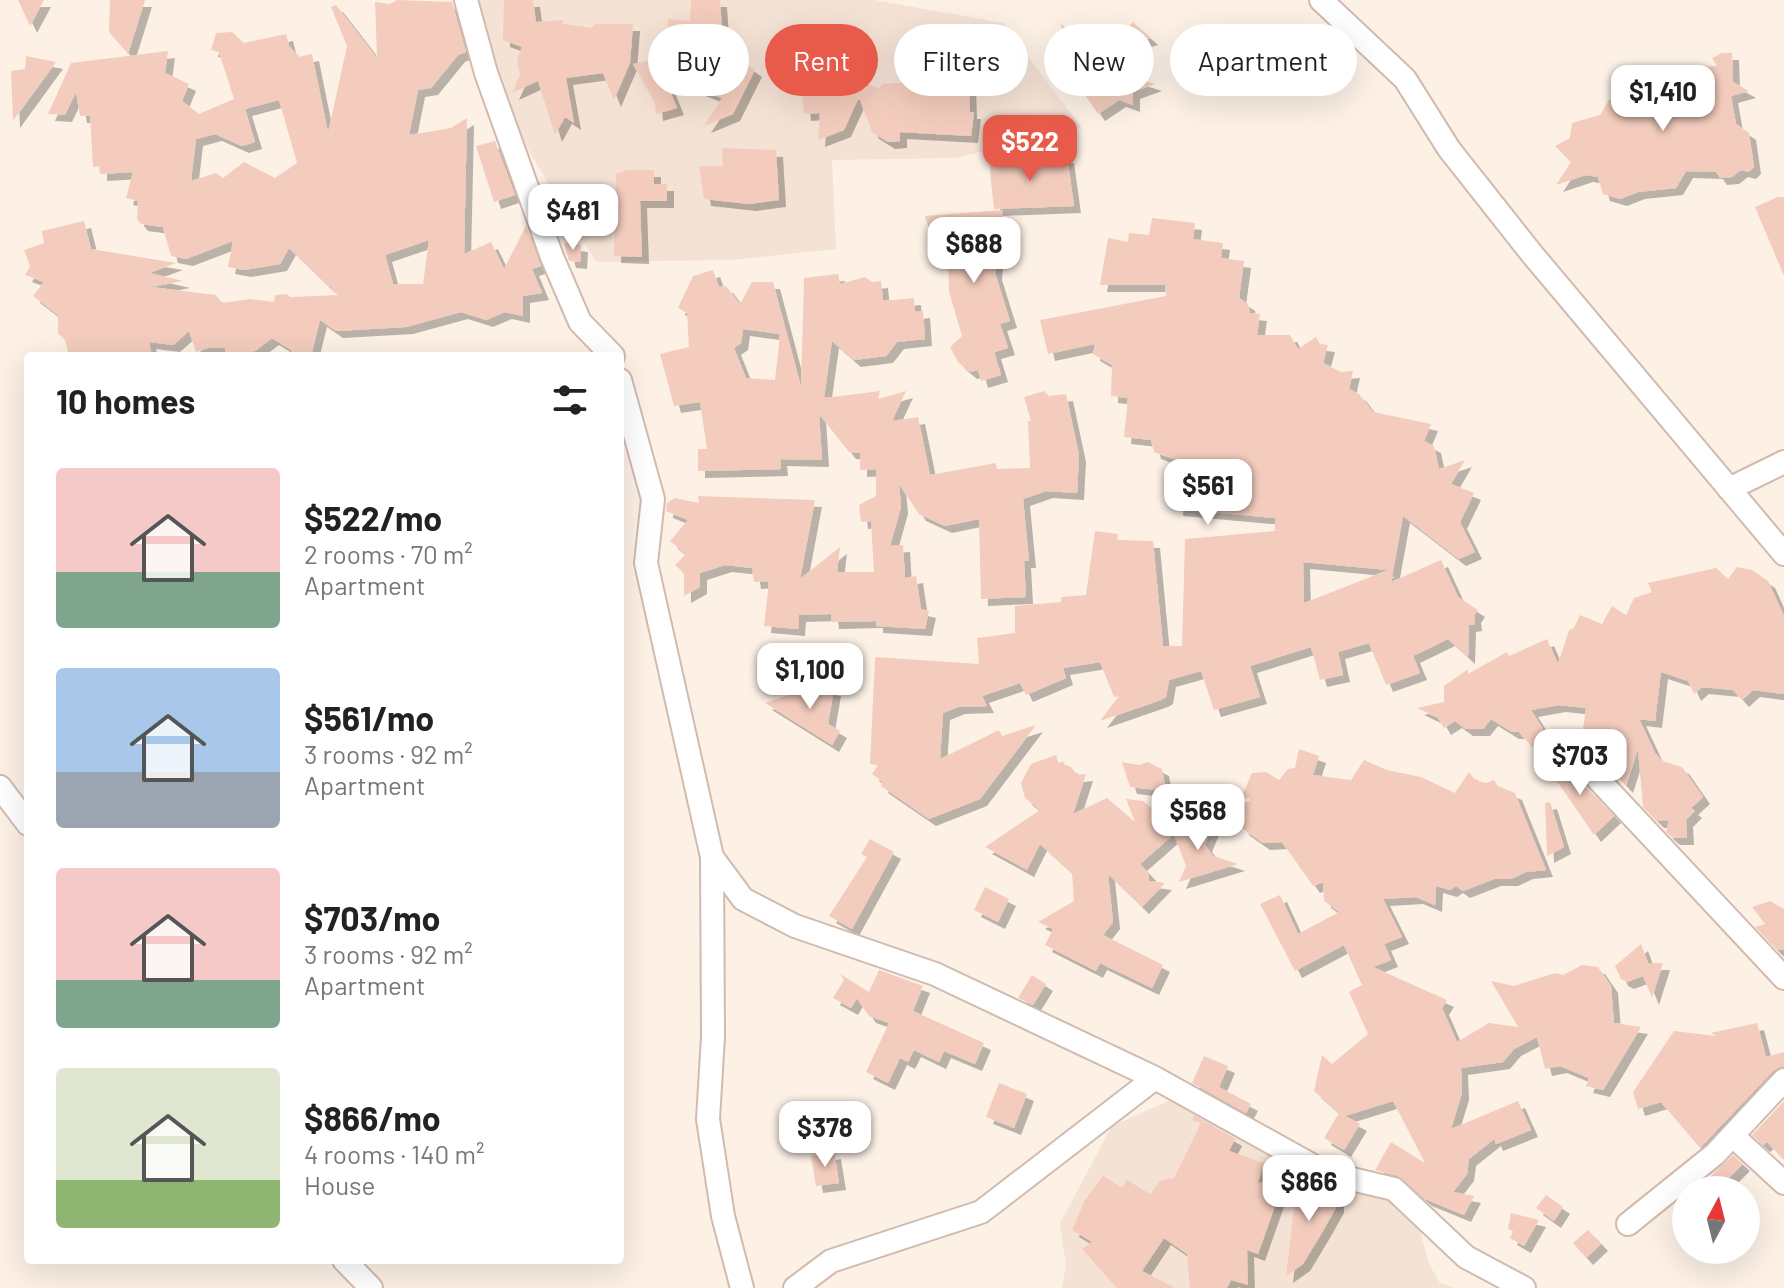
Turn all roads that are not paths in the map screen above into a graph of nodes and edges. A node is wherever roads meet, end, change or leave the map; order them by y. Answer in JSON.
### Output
{"nodes":[{"id":1,"x":466,"y":0,"type":"edge"},
{"id":2,"x":1321,"y":0,"type":"edge"},
{"id":3,"x":609,"y":352,"type":"edge"},
{"id":4,"x":624,"y":394,"type":"edge"},
{"id":5,"x":1784,"y":462,"type":"edge"},
{"id":6,"x":1729,"y":489,"type":"junction"},
{"id":7,"x":1784,"y":554,"type":"edge"},
{"id":8,"x":1567,"y":746,"type":"dead end"},
{"id":9,"x":0,"y":787,"type":"edge"},
{"id":10,"x":24,"y":819,"type":"edge"},
{"id":11,"x":712,"y":857,"type":"junction"},
{"id":12,"x":1784,"y":978,"type":"edge"},
{"id":13,"x":1155,"y":1078,"type":"junction"},
{"id":14,"x":1784,"y":1080,"type":"edge"},
{"id":15,"x":1733,"y":1136,"type":"junction"},
{"id":16,"x":1784,"y":1183,"type":"edge"},
{"id":17,"x":1628,"y":1224,"type":"dead end"},
{"id":18,"x":348,"y":1264,"type":"edge"},
{"id":19,"x":371,"y":1288,"type":"edge"},
{"id":20,"x":742,"y":1288,"type":"edge"},
{"id":21,"x":795,"y":1288,"type":"edge"},
{"id":22,"x":1524,"y":1288,"type":"edge"}],
"edges":[{"from":1,"to":3,"type":"street"},
{"from":2,"to":6,"type":"street"},
{"from":4,"to":11,"type":"street"},
{"from":5,"to":6,"type":"street"},
{"from":6,"to":7,"type":"street"},
{"from":8,"to":12,"type":"street"},
{"from":9,"to":10,"type":"street"},
{"from":11,"to":13,"type":"street"},
{"from":11,"to":20,"type":"street"},
{"from":13,"to":21,"type":"street"},
{"from":13,"to":22,"type":"street"},
{"from":14,"to":15,"type":"street"},
{"from":15,"to":16,"type":"street"},
{"from":15,"to":17,"type":"street"},
{"from":18,"to":19,"type":"street"}]}
